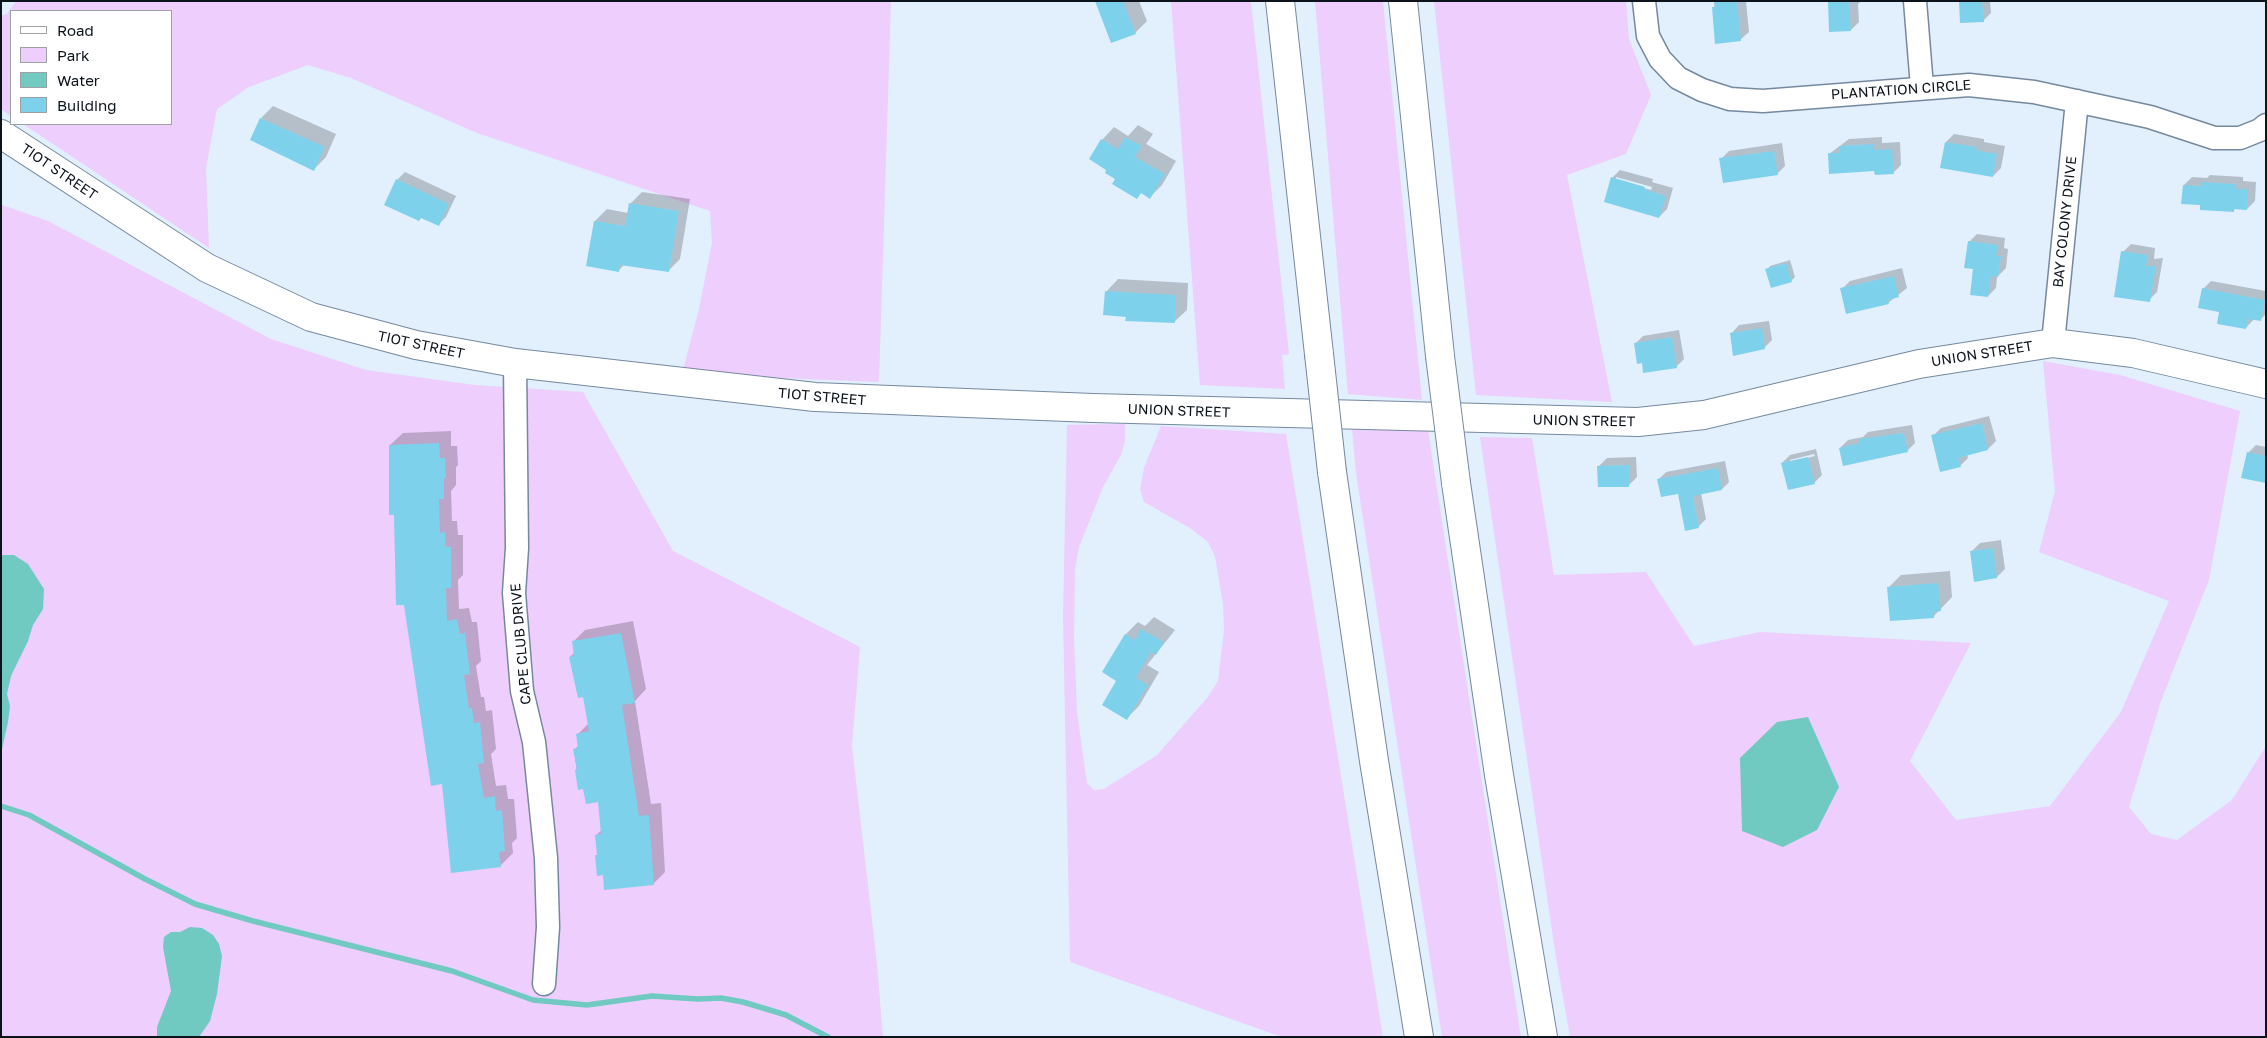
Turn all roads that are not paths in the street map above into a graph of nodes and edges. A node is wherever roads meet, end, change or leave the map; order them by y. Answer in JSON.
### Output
{"nodes":[{"id":1,"x":1280,"y":1,"type":"edge"},
{"id":2,"x":1402,"y":1,"type":"edge"},
{"id":3,"x":1644,"y":1,"type":"edge"},
{"id":4,"x":1915,"y":1,"type":"edge"},
{"id":5,"x":1922,"y":87,"type":"junction"},
{"id":6,"x":2077,"y":101,"type":"junction"},
{"id":7,"x":2266,"y":125,"type":"edge"},
{"id":8,"x":1,"y":134,"type":"edge"},
{"id":9,"x":2053,"y":343,"type":"junction"},
{"id":10,"x":515,"y":363,"type":"junction"},
{"id":11,"x":2266,"y":384,"type":"edge"},
{"id":12,"x":891,"y":402,"type":"joint"},
{"id":13,"x":544,"y":984,"type":"dead end"},
{"id":14,"x":1419,"y":1037,"type":"edge"},
{"id":15,"x":1543,"y":1037,"type":"edge"}],
"edges":[{"from":1,"to":14,"type":"main road","bridge":true},
{"from":2,"to":15,"type":"main road","bridge":true},
{"from":3,"to":5,"type":"street","name":"PLANTATION CIRCLE"},
{"from":4,"to":5,"type":"street"},
{"from":5,"to":6,"type":"street","name":"PLANTATION CIRCLE"},
{"from":6,"to":7,"type":"street","name":"PLANTATION CIRCLE"},
{"from":6,"to":9,"type":"street","name":"BAY COLONY DRIVE"},
{"from":8,"to":10,"type":"main road","name":"TIOT STREET"},
{"from":9,"to":11,"type":"main road","name":"UNION STREET"},
{"from":9,"to":12,"type":"main road","name":"UNION STREET"},
{"from":10,"to":12,"type":"main road","name":"TIOT STREET"},
{"from":10,"to":13,"type":"street","name":"CAPE CLUB DRIVE"}]}
